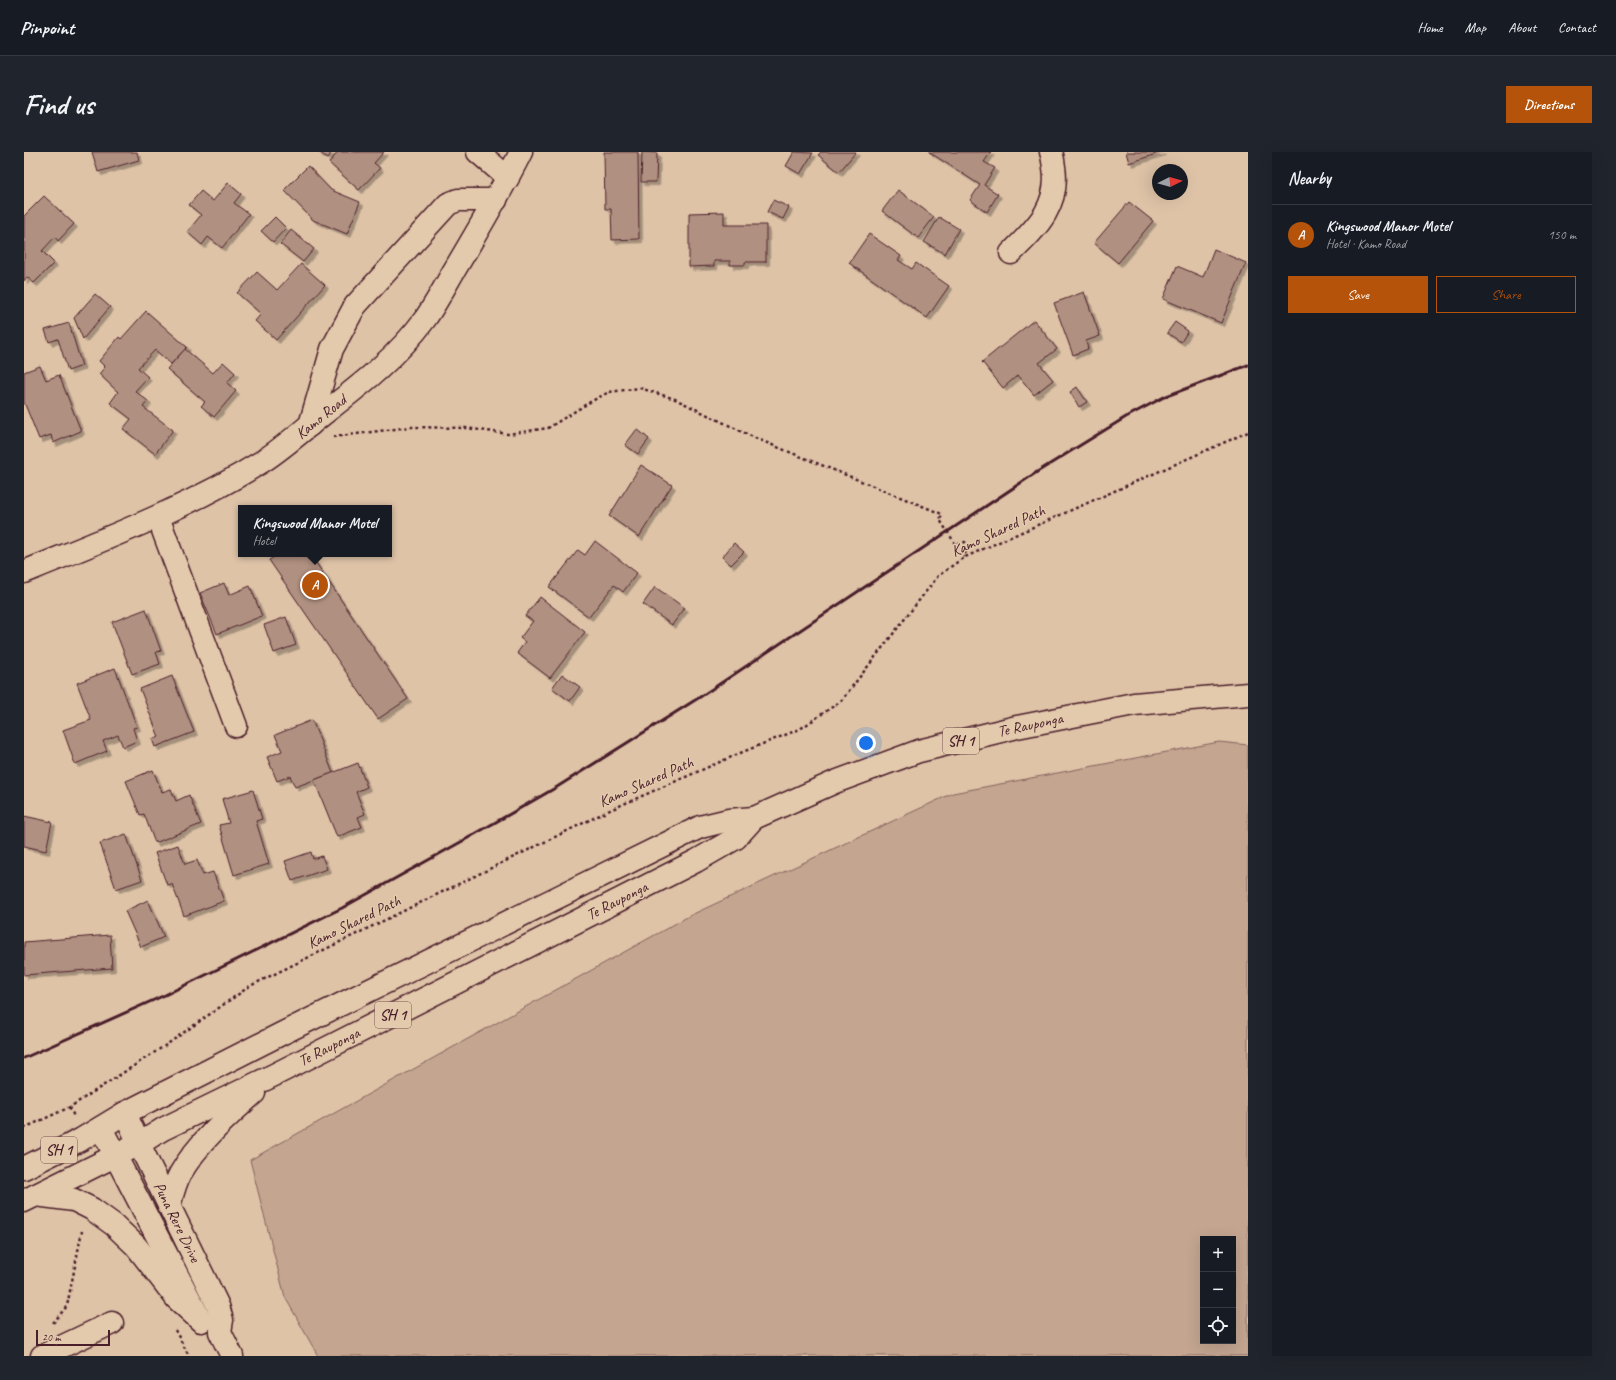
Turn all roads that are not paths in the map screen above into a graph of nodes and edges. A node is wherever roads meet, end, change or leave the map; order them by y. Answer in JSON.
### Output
{"nodes":[{"id":1,"x":478,"y":152,"type":"edge"},
{"id":2,"x":521,"y":152,"type":"edge"},
{"id":3,"x":1051,"y":152,"type":"edge"},
{"id":4,"x":508,"y":178,"type":"junction"},
{"id":5,"x":496,"y":200,"type":"junction"},
{"id":6,"x":1011,"y":253,"type":"dead end"},
{"id":7,"x":318,"y":432,"type":"junction"},
{"id":8,"x":158,"y":518,"type":"junction"},
{"id":9,"x":24,"y":572,"type":"edge"},
{"id":10,"x":1248,"y":694,"type":"edge"},
{"id":11,"x":236,"y":726,"type":"dead end"},
{"id":12,"x":754,"y":818,"type":"junction"},
{"id":13,"x":274,"y":1075,"type":"junction"},
{"id":14,"x":125,"y":1113,"type":"junction"},
{"id":15,"x":101,"y":1128,"type":"junction"},
{"id":16,"x":139,"y":1144,"type":"junction"},
{"id":17,"x":114,"y":1155,"type":"junction"},
{"id":18,"x":24,"y":1168,"type":"edge"},
{"id":19,"x":30,"y":1198,"type":"edge"},
{"id":20,"x":169,"y":1206,"type":"junction"},
{"id":21,"x":112,"y":1323,"type":"dead end"},
{"id":22,"x":211,"y":1327,"type":"junction"},
{"id":23,"x":42,"y":1356,"type":"edge"},
{"id":24,"x":232,"y":1356,"type":"edge"}],
"edges":[{"from":1,"to":4,"type":"main road"},
{"from":2,"to":4,"type":"main road","name":"Kamo Road"},
{"from":3,"to":6,"type":"main road"},
{"from":4,"to":5,"type":"main road","name":"Kamo Road"},
{"from":5,"to":7,"type":"main road","name":"Kamo Road"},
{"from":5,"to":7,"type":"main road"},
{"from":7,"to":8,"type":"main road","name":"Kamo Road"},
{"from":8,"to":9,"type":"main road","name":"Kamo Road"},
{"from":8,"to":11,"type":"main road"},
{"from":10,"to":12,"type":"main road","name":"Te Rauponga","number":"SH 1"},
{"from":12,"to":13,"type":"main road","name":"Te Rauponga","number":"SH 1"},
{"from":12,"to":14,"type":"main road","name":"Te Rauponga","number":"SH 1"},
{"from":13,"to":16,"type":"main road","name":"Te Rauponga","number":"SH 1"},
{"from":13,"to":20,"type":"main road"},
{"from":14,"to":15,"type":"main road","name":"Te Rauponga","number":"SH 1"},
{"from":14,"to":16,"type":"main road","name":"Puna Rere Drive"},
{"from":15,"to":17,"type":"main road","name":"Puna Rere Drive"},
{"from":15,"to":18,"type":"main road","name":"Te Rauponga","number":"SH 1"},
{"from":16,"to":17,"type":"main road","name":"Te Rauponga","number":"SH 1"},
{"from":16,"to":20,"type":"main road","name":"Puna Rere Drive"},
{"from":17,"to":19,"type":"main road","name":"Te Rauponga","number":"SH 1"},
{"from":17,"to":22,"type":"main road","name":"Puna Rere Drive"},
{"from":19,"to":22,"type":"main road"},
{"from":20,"to":22,"type":"main road","name":"Puna Rere Drive"},
{"from":21,"to":23,"type":"main road"},
{"from":22,"to":24,"type":"main road","name":"Puna Rere Drive"}]}
